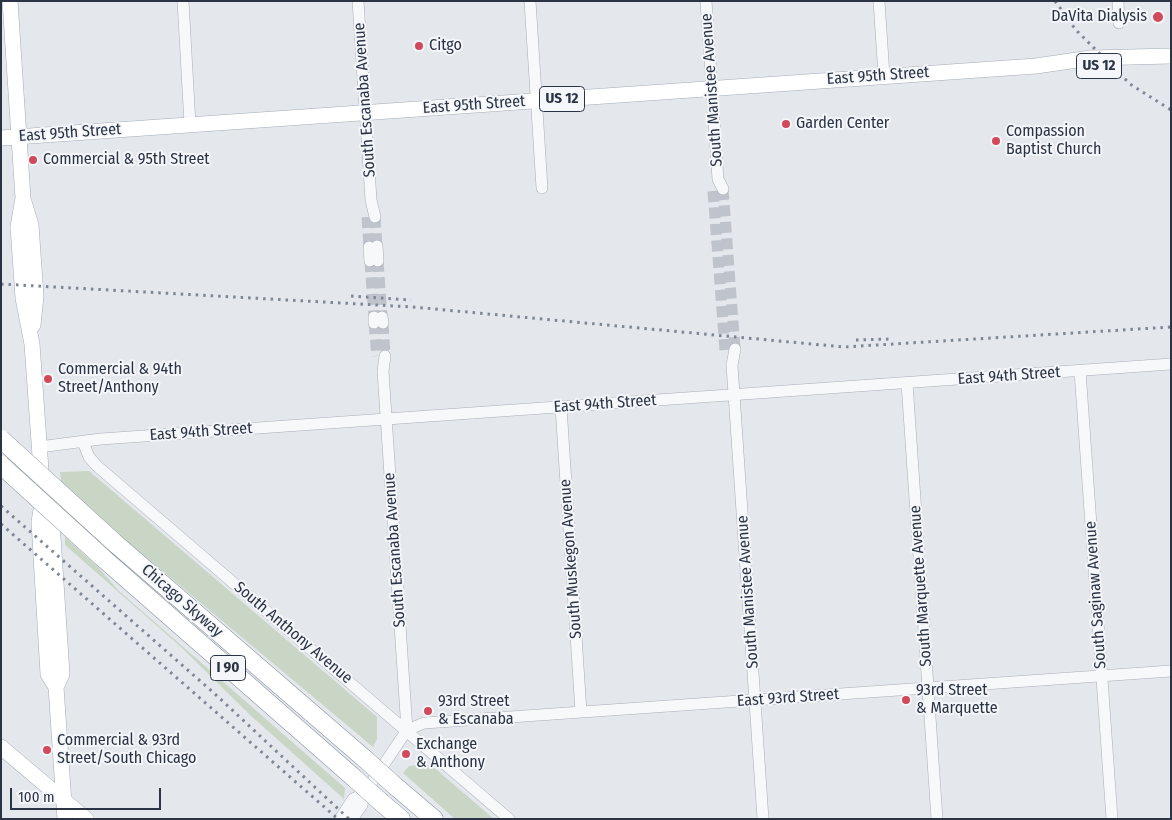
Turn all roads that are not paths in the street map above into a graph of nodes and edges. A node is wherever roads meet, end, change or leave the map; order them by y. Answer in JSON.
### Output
{"nodes":[{"id":1,"x":10,"y":1,"type":"edge"},
{"id":2,"x":183,"y":1,"type":"edge"},
{"id":3,"x":358,"y":1,"type":"edge"},
{"id":4,"x":530,"y":1,"type":"edge"},
{"id":5,"x":706,"y":1,"type":"edge"},
{"id":6,"x":879,"y":1,"type":"edge"},
{"id":7,"x":1118,"y":1,"type":"edge"},
{"id":8,"x":1119,"y":23,"type":"dead end"},
{"id":9,"x":1166,"y":57,"type":"edge"},
{"id":10,"x":884,"y":76,"type":"junction"},
{"id":11,"x":711,"y":89,"type":"junction"},
{"id":12,"x":537,"y":101,"type":"junction"},
{"id":13,"x":365,"y":112,"type":"junction"},
{"id":14,"x":190,"y":124,"type":"junction"},
{"id":15,"x":19,"y":137,"type":"junction"},
{"id":16,"x":1,"y":138,"type":"edge"},
{"id":17,"x":718,"y":186,"type":"tunnel mouth"},
{"id":18,"x":542,"y":188,"type":"dead end"},
{"id":19,"x":371,"y":217,"type":"tunnel mouth"},
{"id":20,"x":373,"y":246,"type":"tunnel mouth"},
{"id":21,"x":374,"y":261,"type":"tunnel mouth"},
{"id":22,"x":730,"y":349,"type":"tunnel mouth"},
{"id":23,"x":381,"y":356,"type":"tunnel mouth"},
{"id":24,"x":1171,"y":364,"type":"edge"},
{"id":25,"x":1080,"y":371,"type":"junction"},
{"id":26,"x":907,"y":383,"type":"junction"},
{"id":27,"x":734,"y":395,"type":"junction"},
{"id":28,"x":561,"y":407,"type":"junction"},
{"id":29,"x":386,"y":419,"type":"junction"},
{"id":30,"x":1,"y":439,"type":"edge"},
{"id":31,"x":83,"y":442,"type":"junction"},
{"id":32,"x":39,"y":447,"type":"junction"},
{"id":33,"x":1,"y":465,"type":"edge"},
{"id":34,"x":1171,"y":671,"type":"edge"},
{"id":35,"x":1102,"y":676,"type":"junction"},
{"id":36,"x":928,"y":688,"type":"junction"},
{"id":37,"x":755,"y":700,"type":"junction"},
{"id":38,"x":581,"y":712,"type":"junction"},
{"id":39,"x":407,"y":730,"type":"junction"},
{"id":40,"x":2,"y":749,"type":"edge"},
{"id":41,"x":364,"y":794,"type":"junction"},
{"id":42,"x":64,"y":799,"type":"junction"},
{"id":43,"x":66,"y":819,"type":"edge"},
{"id":44,"x":86,"y":819,"type":"edge"},
{"id":45,"x":340,"y":819,"type":"edge"},
{"id":46,"x":352,"y":819,"type":"edge"},
{"id":47,"x":401,"y":819,"type":"edge"},
{"id":48,"x":434,"y":819,"type":"edge"},
{"id":49,"x":509,"y":819,"type":"edge"},
{"id":50,"x":764,"y":819,"type":"edge"},
{"id":51,"x":937,"y":819,"type":"edge"},
{"id":52,"x":1112,"y":819,"type":"edge"}],
"edges":[{"from":1,"to":15,"type":"main road"},
{"from":2,"to":14,"type":"street"},
{"from":3,"to":13,"type":"street","name":"South Escanaba Avenue"},
{"from":4,"to":12,"type":"street"},
{"from":5,"to":11,"type":"street","name":"South Manistee Avenue"},
{"from":6,"to":10,"type":"street"},
{"from":7,"to":8,"type":"street"},
{"from":9,"to":10,"type":"main road","name":"East 95th Street","number":"US 12"},
{"from":10,"to":11,"type":"main road","name":"East 95th Street","number":"US 12"},
{"from":11,"to":12,"type":"main road","name":"East 95th Street","number":"US 12"},
{"from":11,"to":17,"type":"street","name":"South Manistee Avenue"},
{"from":12,"to":13,"type":"main road","name":"East 95th Street","number":"US 12"},
{"from":12,"to":18,"type":"street"},
{"from":13,"to":14,"type":"main road","name":"East 95th Street","number":"US 12"},
{"from":13,"to":19,"type":"street","name":"South Escanaba Avenue"},
{"from":14,"to":15,"type":"main road","name":"East 95th Street","number":"US 12"},
{"from":15,"to":16,"type":"main road","name":"East 95th Street","number":"US 12"},
{"from":15,"to":32,"type":"main road"},
{"from":20,"to":21,"type":"street"},
{"from":22,"to":27,"type":"street","name":"South Manistee Avenue"},
{"from":23,"to":29,"type":"street","name":"South Escanaba Avenue"},
{"from":24,"to":25,"type":"street","name":"East 94th Street"},
{"from":25,"to":26,"type":"street","name":"East 94th Street"},
{"from":25,"to":35,"type":"street","name":"South Saginaw Avenue"},
{"from":26,"to":27,"type":"street","name":"East 94th Street"},
{"from":26,"to":36,"type":"street","name":"South Marquette Avenue"},
{"from":27,"to":28,"type":"street","name":"East 94th Street"},
{"from":27,"to":37,"type":"street","name":"South Manistee Avenue"},
{"from":28,"to":29,"type":"street","name":"East 94th Street"},
{"from":28,"to":38,"type":"street","name":"South Muskegon Avenue"},
{"from":29,"to":31,"type":"street","name":"East 94th Street"},
{"from":29,"to":39,"type":"street","name":"South Escanaba Avenue"},
{"from":30,"to":48,"type":"highway","name":"Chicago Skyway","number":"I 90","bridge":true},
{"from":31,"to":32,"type":"street","name":"East 94th Street"},
{"from":31,"to":39,"type":"street","name":"South Anthony Avenue"},
{"from":32,"to":42,"type":"main road"},
{"from":33,"to":47,"type":"highway","name":"Chicago Skyway","number":"I 90","bridge":true},
{"from":34,"to":35,"type":"street","name":"East 93rd Street"},
{"from":35,"to":36,"type":"street","name":"East 93rd Street"},
{"from":35,"to":52,"type":"street","name":"South Saginaw Avenue"},
{"from":36,"to":37,"type":"street","name":"East 93rd Street"},
{"from":36,"to":51,"type":"street","name":"South Marquette Avenue"},
{"from":37,"to":38,"type":"street","name":"East 93rd Street"},
{"from":37,"to":50,"type":"street","name":"South Manistee Avenue"},
{"from":38,"to":39,"type":"street","name":"East 93rd Street"},
{"from":39,"to":41,"type":"street"},
{"from":39,"to":49,"type":"street","name":"South Anthony Avenue"},
{"from":40,"to":42,"type":"main road"},
{"from":41,"to":45,"type":"street"},
{"from":41,"to":46,"type":"street"},
{"from":42,"to":43,"type":"main road"},
{"from":42,"to":44,"type":"main road"}]}
